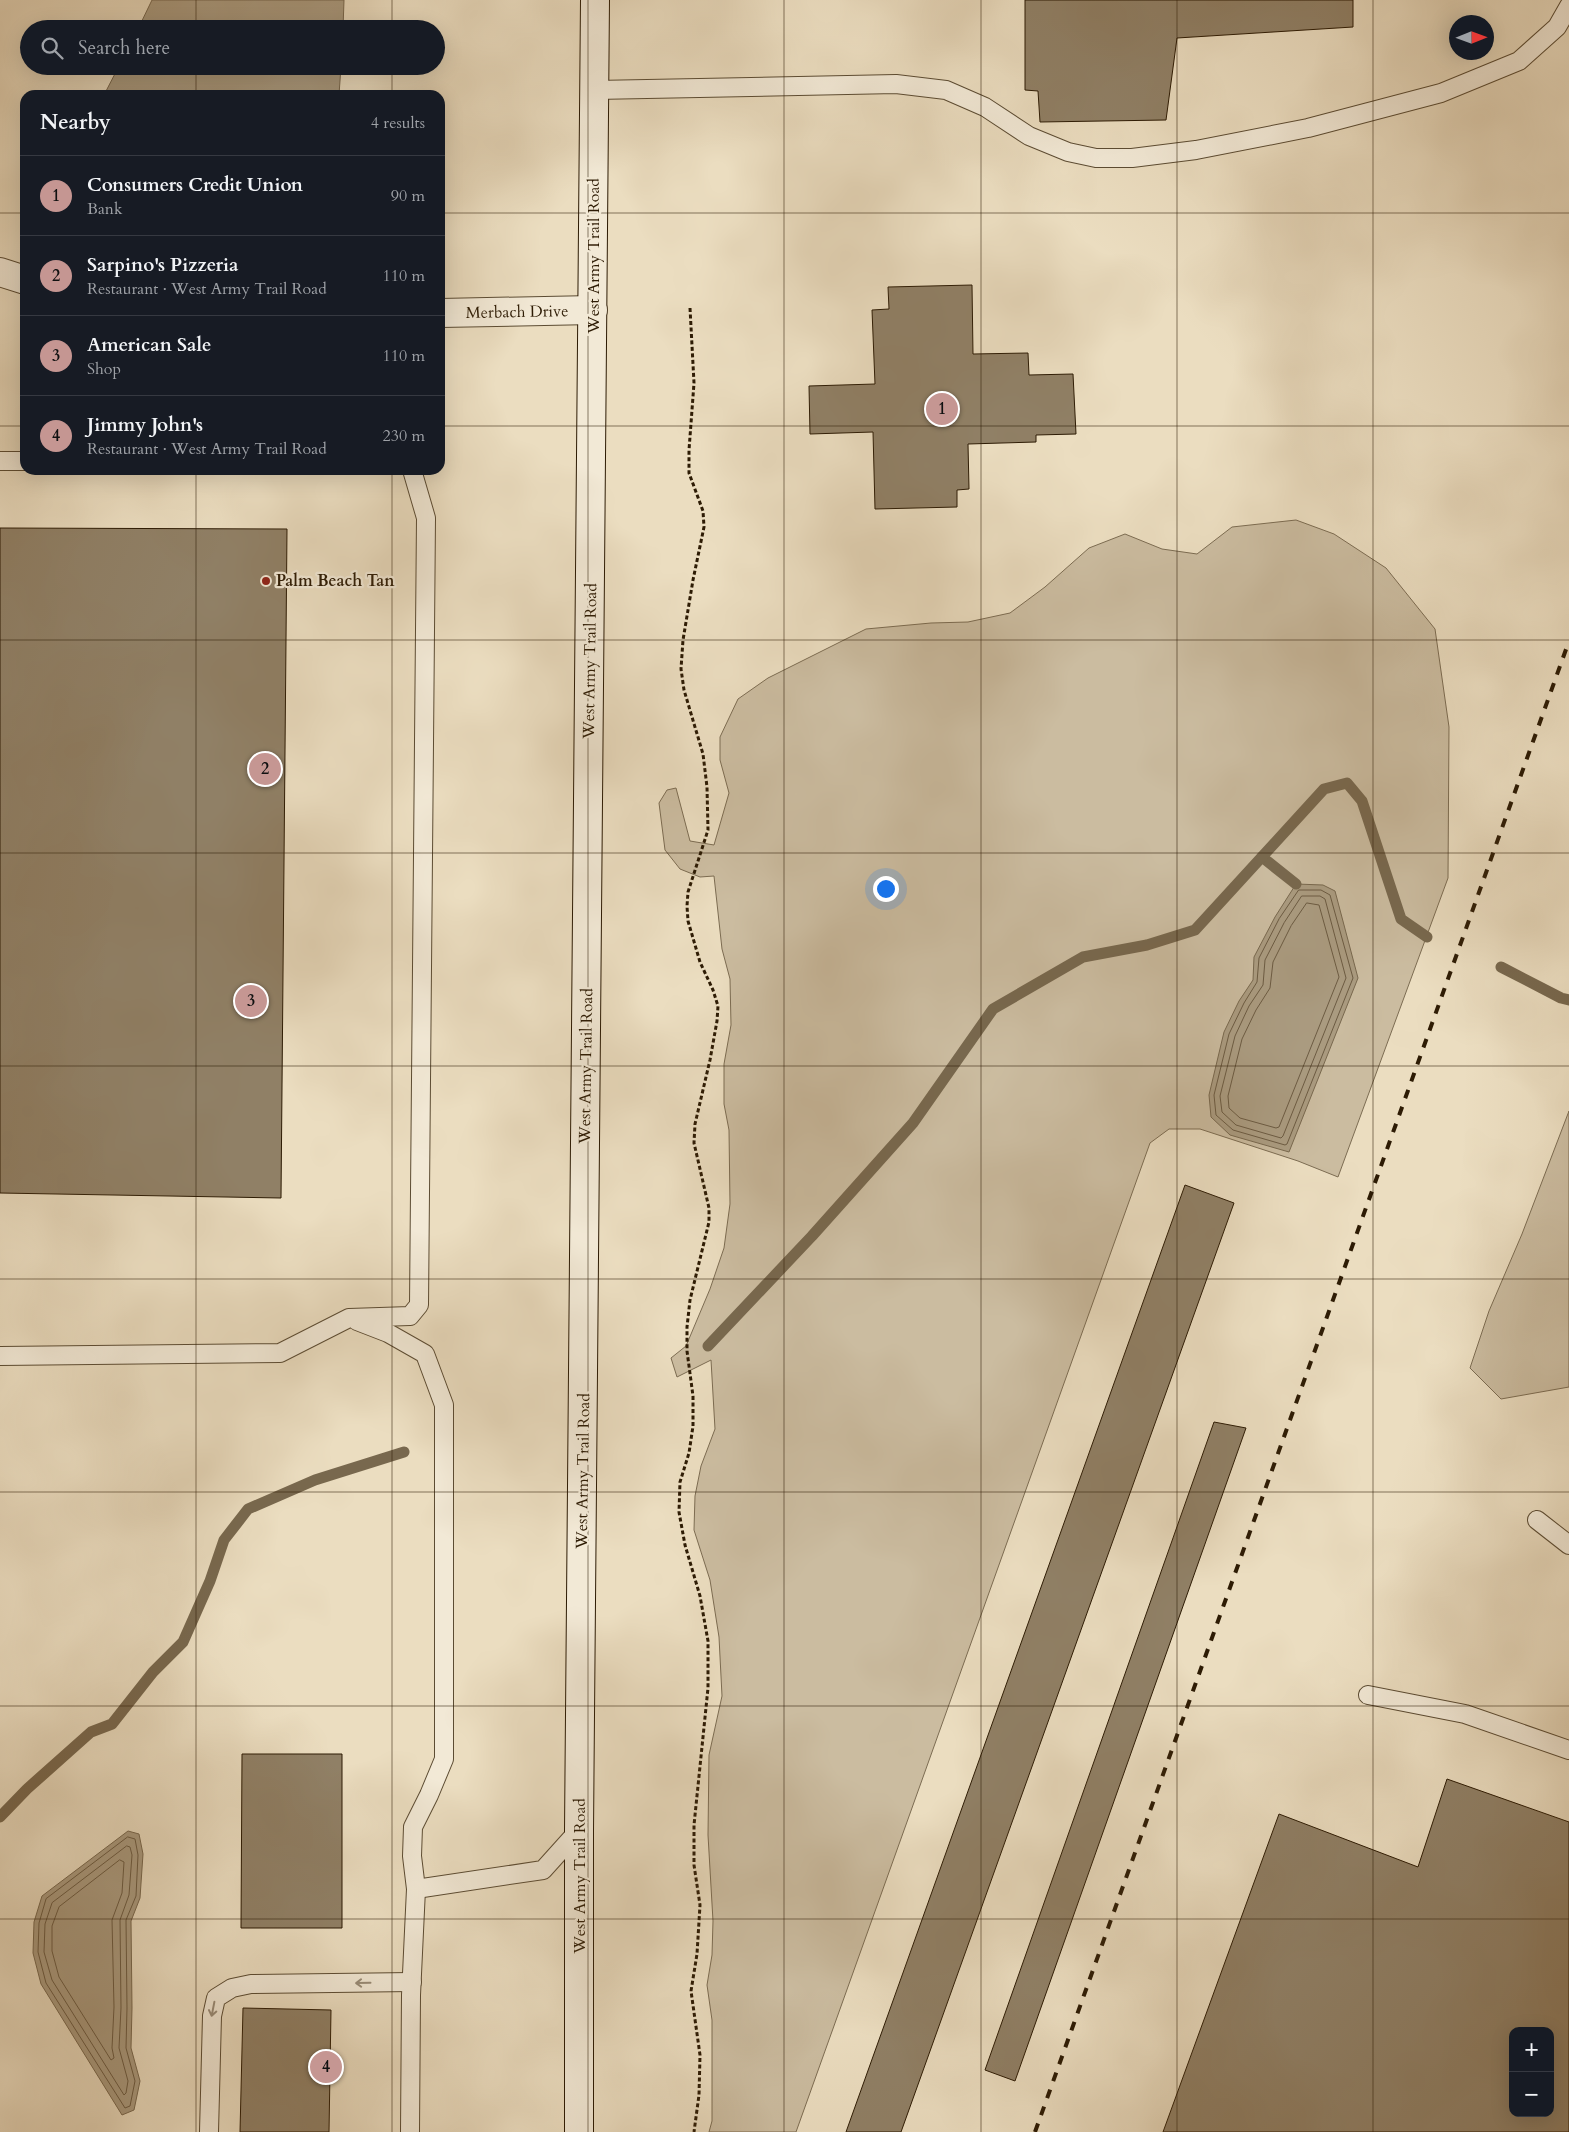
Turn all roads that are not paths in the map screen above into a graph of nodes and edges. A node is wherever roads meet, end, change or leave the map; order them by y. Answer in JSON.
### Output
{"nodes":[{"id":1,"x":595,"y":0,"type":"edge"},
{"id":2,"x":1569,"y":6,"type":"edge"},
{"id":3,"x":594,"y":90,"type":"junction"},
{"id":4,"x":0,"y":272,"type":"edge"},
{"id":5,"x":20,"y":278,"type":"edge"},
{"id":6,"x":593,"y":310,"type":"junction"},
{"id":7,"x":445,"y":313,"type":"edge"},
{"id":8,"x":0,"y":461,"type":"edge"},
{"id":9,"x":20,"y":461,"type":"edge"},
{"id":10,"x":413,"y":475,"type":"edge"},
{"id":11,"x":350,"y":1318,"type":"junction"},
{"id":12,"x":0,"y":1356,"type":"edge"},
{"id":13,"x":1537,"y":1520,"type":"dead end"},
{"id":14,"x":1569,"y":1545,"type":"edge"},
{"id":15,"x":1368,"y":1695,"type":"dead end"},
{"id":16,"x":1569,"y":1750,"type":"edge"},
{"id":17,"x":580,"y":1830,"type":"junction"},
{"id":18,"x":416,"y":1889,"type":"junction"},
{"id":19,"x":412,"y":1982,"type":"junction"},
{"id":20,"x":209,"y":2132,"type":"edge"},
{"id":21,"x":410,"y":2132,"type":"edge"},
{"id":22,"x":579,"y":2132,"type":"edge"}],
"edges":[{"from":1,"to":3,"type":"main road","name":"West Army Trail Road"},
{"from":2,"to":3,"type":"lane"},
{"from":3,"to":6,"type":"main road","name":"West Army Trail Road"},
{"from":4,"to":5,"type":"main road"},
{"from":6,"to":7,"type":"main road","name":"Merbach Drive"},
{"from":6,"to":17,"type":"main road","name":"West Army Trail Road"},
{"from":8,"to":9,"type":"lane"},
{"from":10,"to":11,"type":"lane"},
{"from":11,"to":12,"type":"lane"},
{"from":11,"to":18,"type":"lane"},
{"from":13,"to":14,"type":"lane"},
{"from":15,"to":16,"type":"lane"},
{"from":17,"to":18,"type":"lane"},
{"from":17,"to":22,"type":"main road","name":"West Army Trail Road"},
{"from":18,"to":19,"type":"lane"},
{"from":19,"to":20,"type":"lane","one_way":true},
{"from":19,"to":21,"type":"lane"}]}
